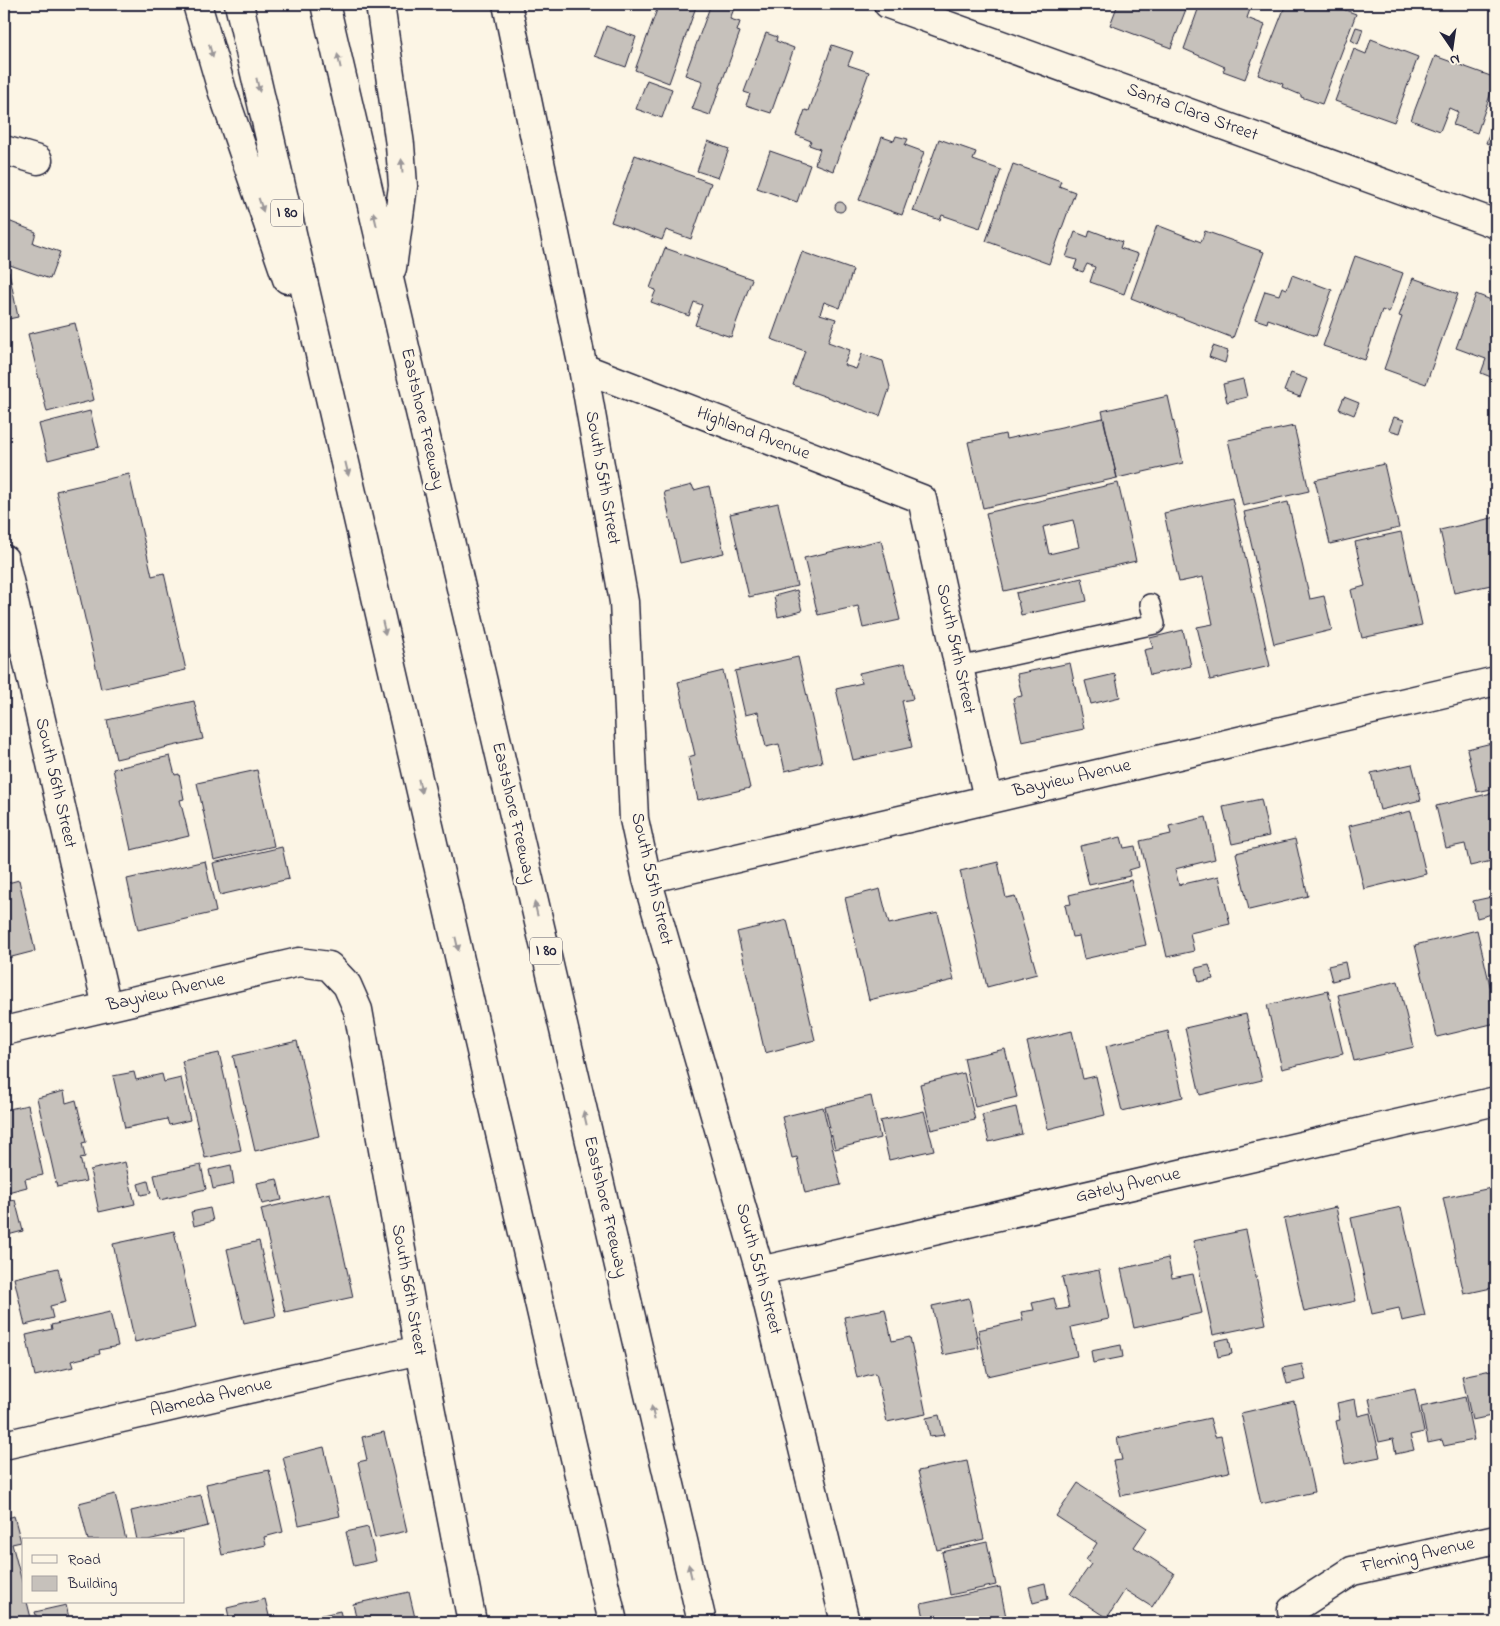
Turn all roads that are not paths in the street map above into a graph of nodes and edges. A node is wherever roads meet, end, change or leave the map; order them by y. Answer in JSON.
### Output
{"nodes":[{"id":1,"x":197,"y":4,"type":"edge"},
{"id":2,"x":239,"y":4,"type":"edge"},
{"id":3,"x":325,"y":4,"type":"edge"},
{"id":4,"x":380,"y":4,"type":"edge"},
{"id":5,"x":507,"y":4,"type":"edge"},
{"id":6,"x":888,"y":4,"type":"edge"},
{"id":7,"x":935,"y":11,"type":"edge"},
{"id":8,"x":4,"y":150,"type":"edge"},
{"id":9,"x":38,"y":160,"type":"dead end"},
{"id":10,"x":1496,"y":224,"type":"edge"},
{"id":11,"x":390,"y":284,"type":"junction"},
{"id":12,"x":583,"y":368,"type":"junction"},
{"id":13,"x":336,"y":422,"type":"junction"},
{"id":14,"x":922,"y":499,"type":"joint"},
{"id":15,"x":4,"y":559,"type":"edge"},
{"id":16,"x":1150,"y":604,"type":"dead end"},
{"id":17,"x":959,"y":667,"type":"junction"},
{"id":18,"x":1496,"y":681,"type":"edge"},
{"id":19,"x":988,"y":799,"type":"junction"},
{"id":20,"x":647,"y":879,"type":"junction"},
{"id":21,"x":329,"y":966,"type":"joint"},
{"id":22,"x":107,"y":1007,"type":"junction"},
{"id":23,"x":4,"y":1030,"type":"edge"},
{"id":24,"x":1496,"y":1101,"type":"edge"},
{"id":25,"x":760,"y":1270,"type":"junction"},
{"id":26,"x":419,"y":1350,"type":"junction"},
{"id":27,"x":4,"y":1445,"type":"edge"},
{"id":28,"x":1496,"y":1539,"type":"edge"},
{"id":29,"x":1292,"y":1610,"type":"dead end"},
{"id":30,"x":702,"y":1621,"type":"edge"},
{"id":31,"x":472,"y":1622,"type":"edge"},
{"id":32,"x":613,"y":1622,"type":"edge"},
{"id":33,"x":844,"y":1622,"type":"edge"}],
"edges":[{"from":1,"to":13,"type":"main road","one_way":true},
{"from":2,"to":13,"type":"main road","number":"I 80","one_way":true},
{"from":11,"to":3,"type":"main road","name":"Eastshore Freeway","number":"I 80","one_way":true},
{"from":11,"to":4,"type":"main road","one_way":true},
{"from":5,"to":12,"type":"main road","name":"South 55th Street"},
{"from":6,"to":7,"type":"main road","name":"Santa Clara Street"},
{"from":7,"to":10,"type":"main road","name":"Santa Clara Street"},
{"from":8,"to":9,"type":"main road"},
{"from":30,"to":11,"type":"main road","name":"Eastshore Freeway","number":"I 80","one_way":true},
{"from":12,"to":14,"type":"main road","name":"Highland Avenue"},
{"from":12,"to":20,"type":"main road","name":"South 55th Street"},
{"from":13,"to":32,"type":"main road","number":"I 80","one_way":true},
{"from":14,"to":17,"type":"main road","name":"South 54th Street"},
{"from":15,"to":22,"type":"main road","name":"South 56th Street"},
{"from":16,"to":17,"type":"lane"},
{"from":17,"to":19,"type":"main road","name":"South 54th Street"},
{"from":18,"to":19,"type":"main road","name":"Bayview Avenue"},
{"from":19,"to":20,"type":"main road","name":"Bayview Avenue"},
{"from":20,"to":25,"type":"main road","name":"South 55th Street"},
{"from":21,"to":22,"type":"main road","name":"Bayview Avenue"},
{"from":21,"to":26,"type":"main road","name":"South 56th Street"},
{"from":22,"to":23,"type":"main road","name":"Bayview Avenue"},
{"from":24,"to":25,"type":"main road","name":"Gately Avenue"},
{"from":25,"to":33,"type":"main road","name":"South 55th Street"},
{"from":26,"to":27,"type":"main road","name":"Alameda Avenue"},
{"from":26,"to":31,"type":"main road","name":"South 56th Street"},
{"from":28,"to":29,"type":"main road","name":"Fleming Avenue"}]}
